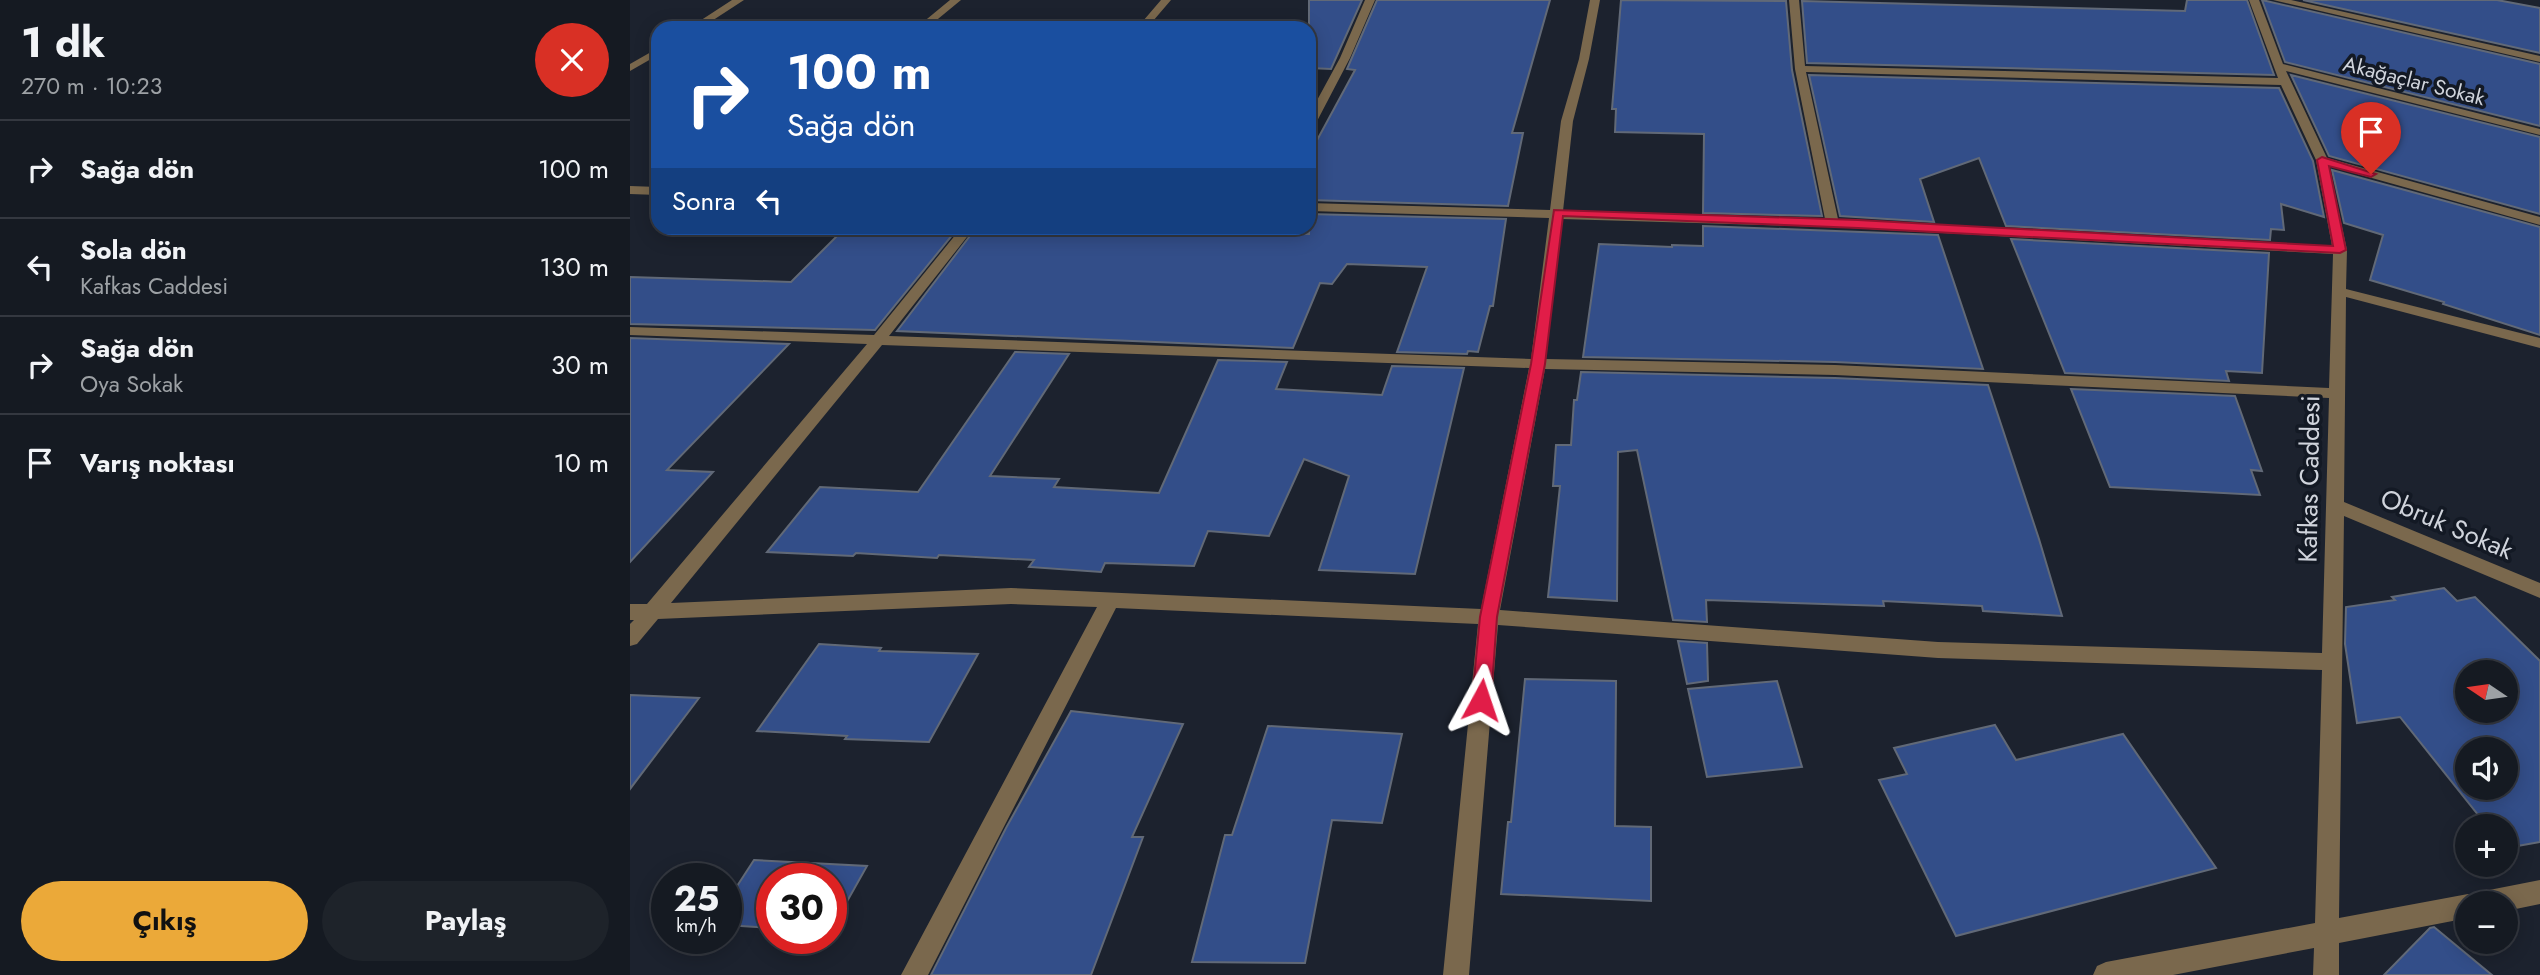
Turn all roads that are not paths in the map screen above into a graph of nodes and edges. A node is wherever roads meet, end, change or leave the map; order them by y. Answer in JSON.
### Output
{"nodes":[{"id":1,"x":739,"y":0,"type":"edge"},
{"id":2,"x":956,"y":0,"type":"edge"},
{"id":3,"x":1166,"y":0,"type":"edge"},
{"id":4,"x":1370,"y":0,"type":"edge"},
{"id":5,"x":1595,"y":0,"type":"edge"},
{"id":6,"x":1794,"y":0,"type":"edge"},
{"id":7,"x":2254,"y":0,"type":"edge"},
{"id":8,"x":2278,"y":0,"type":"edge"},
{"id":9,"x":705,"y":21,"type":"edge"},
{"id":10,"x":930,"y":21,"type":"edge"},
{"id":11,"x":1148,"y":21,"type":"edge"},
{"id":12,"x":651,"y":55,"type":"edge"},
{"id":13,"x":2540,"y":59,"type":"edge"},
{"id":14,"x":630,"y":68,"type":"edge"},
{"id":15,"x":1800,"y":69,"type":"junction"},
{"id":16,"x":2282,"y":74,"type":"junction"},
{"id":17,"x":1316,"y":112,"type":"edge"},
{"id":18,"x":2540,"y":132,"type":"edge"},
{"id":19,"x":2322,"y":160,"type":"junction"},
{"id":20,"x":630,"y":190,"type":"edge"},
{"id":21,"x":651,"y":191,"type":"edge"},
{"id":22,"x":1316,"y":206,"type":"edge"},
{"id":23,"x":1558,"y":213,"type":"junction"},
{"id":24,"x":2540,"y":221,"type":"edge"},
{"id":25,"x":1832,"y":223,"type":"junction"},
{"id":26,"x":962,"y":235,"type":"edge"},
{"id":27,"x":2340,"y":250,"type":"junction"},
{"id":28,"x":2339,"y":291,"type":"junction"},
{"id":29,"x":630,"y":331,"type":"edge"},
{"id":30,"x":879,"y":340,"type":"junction"},
{"id":31,"x":2540,"y":343,"type":"edge"},
{"id":32,"x":1538,"y":364,"type":"junction"},
{"id":33,"x":2337,"y":393,"type":"junction"},
{"id":34,"x":2335,"y":505,"type":"junction"},
{"id":35,"x":2540,"y":591,"type":"edge"},
{"id":36,"x":1110,"y":601,"type":"junction"},
{"id":37,"x":630,"y":612,"type":"edge"},
{"id":38,"x":653,"y":613,"type":"junction"},
{"id":39,"x":1489,"y":617,"type":"junction"},
{"id":40,"x":630,"y":638,"type":"edge"},
{"id":41,"x":2332,"y":662,"type":"junction"},
{"id":42,"x":2540,"y":891,"type":"edge"},
{"id":43,"x":2518,"y":896,"type":"edge"},
{"id":44,"x":2455,"y":909,"type":"edge"},
{"id":45,"x":2327,"y":935,"type":"junction"},
{"id":46,"x":914,"y":975,"type":"edge"},
{"id":47,"x":1456,"y":975,"type":"edge"},
{"id":48,"x":2106,"y":975,"type":"edge"},
{"id":49,"x":2326,"y":975,"type":"edge"}],
"edges":[{"from":1,"to":9,"type":"street"},
{"from":2,"to":10,"type":"street"},
{"from":3,"to":11,"type":"street"},
{"from":4,"to":17,"type":"street"},
{"from":5,"to":23,"type":"street"},
{"from":6,"to":15,"type":"street"},
{"from":7,"to":16,"type":"street","name":"Kafkas Caddesi"},
{"from":8,"to":13,"type":"street"},
{"from":12,"to":14,"type":"street"},
{"from":15,"to":16,"type":"street","name":"Akağaçlar Sokak"},
{"from":15,"to":25,"type":"street"},
{"from":16,"to":18,"type":"street","name":"Akağaçlar Sokak"},
{"from":16,"to":19,"type":"street","name":"Kafkas Caddesi"},
{"from":19,"to":24,"type":"street"},
{"from":19,"to":27,"type":"street","name":"Kafkas Caddesi"},
{"from":20,"to":21,"type":"street"},
{"from":22,"to":23,"type":"street"},
{"from":23,"to":25,"type":"street"},
{"from":23,"to":32,"type":"street"},
{"from":25,"to":27,"type":"street"},
{"from":26,"to":30,"type":"street"},
{"from":27,"to":28,"type":"street","name":"Kafkas Caddesi"},
{"from":28,"to":31,"type":"street"},
{"from":28,"to":33,"type":"street","name":"Kafkas Caddesi"},
{"from":29,"to":30,"type":"street"},
{"from":30,"to":32,"type":"street"},
{"from":30,"to":38,"type":"street"},
{"from":32,"to":33,"type":"street"},
{"from":32,"to":39,"type":"street"},
{"from":33,"to":34,"type":"street","name":"Kafkas Caddesi"},
{"from":34,"to":35,"type":"street","name":"Obruk Sokak"},
{"from":34,"to":41,"type":"street","name":"Kafkas Caddesi"},
{"from":36,"to":38,"type":"street"},
{"from":36,"to":39,"type":"street"},
{"from":36,"to":46,"type":"street"},
{"from":37,"to":38,"type":"street"},
{"from":38,"to":40,"type":"street"},
{"from":39,"to":41,"type":"street"},
{"from":39,"to":47,"type":"street"},
{"from":41,"to":45,"type":"street","name":"Kafkas Caddesi"},
{"from":42,"to":43,"type":"street"},
{"from":44,"to":45,"type":"street"},
{"from":45,"to":48,"type":"street"},
{"from":45,"to":49,"type":"street","name":"Kafkas Caddesi"}]}
